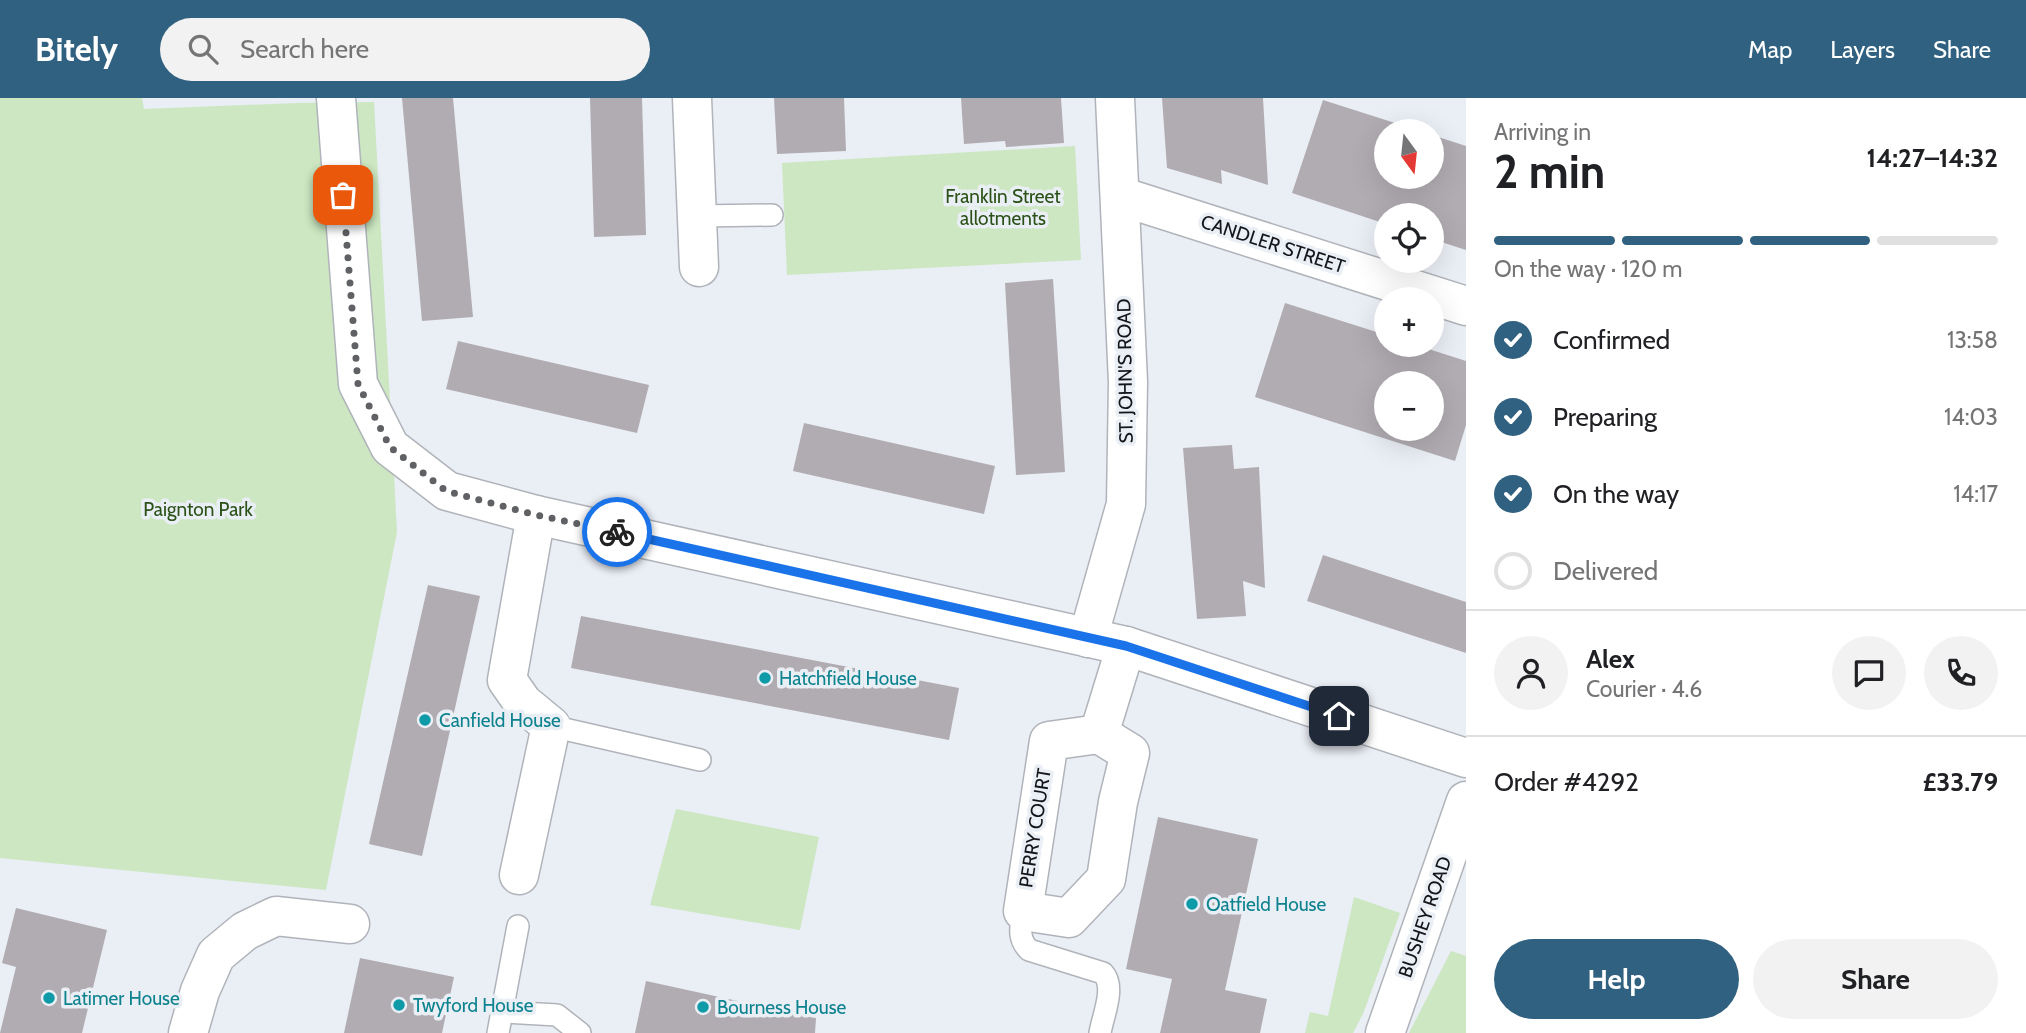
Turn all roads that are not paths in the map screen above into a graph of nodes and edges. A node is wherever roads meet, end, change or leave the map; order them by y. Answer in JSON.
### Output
{"nodes":[{"id":1,"x":335,"y":98,"type":"edge"},
{"id":2,"x":692,"y":98,"type":"edge"},
{"id":3,"x":1115,"y":98,"type":"edge"},
{"id":4,"x":1120,"y":197,"type":"junction"},
{"id":5,"x":772,"y":215,"type":"dead end"},
{"id":6,"x":697,"y":216,"type":"junction"},
{"id":7,"x":699,"y":267,"type":"dead end"},
{"id":8,"x":1466,"y":306,"type":"edge"},
{"id":9,"x":536,"y":515,"type":"junction"},
{"id":10,"x":1088,"y":638,"type":"junction"},
{"id":11,"x":1126,"y":646,"type":"junction"},
{"id":12,"x":551,"y":726,"type":"junction"},
{"id":13,"x":1099,"y":734,"type":"junction"},
{"id":14,"x":1466,"y":758,"type":"edge"},
{"id":15,"x":700,"y":760,"type":"dead end"},
{"id":16,"x":1466,"y":801,"type":"edge"},
{"id":17,"x":519,"y":875,"type":"dead end"},
{"id":18,"x":1023,"y":911,"type":"junction"},
{"id":19,"x":350,"y":924,"type":"dead end"},
{"id":20,"x":517,"y":926,"type":"dead end"},
{"id":21,"x":502,"y":1012,"type":"junction"},
{"id":22,"x":188,"y":1033,"type":"edge"},
{"id":23,"x":498,"y":1033,"type":"edge"},
{"id":24,"x":580,"y":1033,"type":"edge"},
{"id":25,"x":1100,"y":1033,"type":"edge"},
{"id":26,"x":1385,"y":1033,"type":"edge"}],
"edges":[{"from":1,"to":9,"type":"street"},
{"from":2,"to":6,"type":"street"},
{"from":3,"to":4,"type":"street","name":"ST. JOHN'S ROAD"},
{"from":4,"to":8,"type":"street","name":"CANDLER STREET"},
{"from":4,"to":10,"type":"street","name":"ST. JOHN'S ROAD"},
{"from":5,"to":6,"type":"lane"},
{"from":6,"to":7,"type":"street"},
{"from":9,"to":10,"type":"street"},
{"from":9,"to":12,"type":"street"},
{"from":10,"to":11,"type":"street"},
{"from":11,"to":13,"type":"street"},
{"from":11,"to":14,"type":"street"},
{"from":12,"to":15,"type":"lane"},
{"from":12,"to":17,"type":"street"},
{"from":13,"to":18,"type":"street","name":"PERRY COURT"},
{"from":13,"to":18,"type":"street","name":"PERRY COURT"},
{"from":16,"to":26,"type":"street","name":"BUSHEY ROAD"},
{"from":18,"to":25,"type":"lane"},
{"from":19,"to":22,"type":"street"},
{"from":20,"to":21,"type":"lane"},
{"from":21,"to":23,"type":"lane"},
{"from":21,"to":24,"type":"lane"}]}
